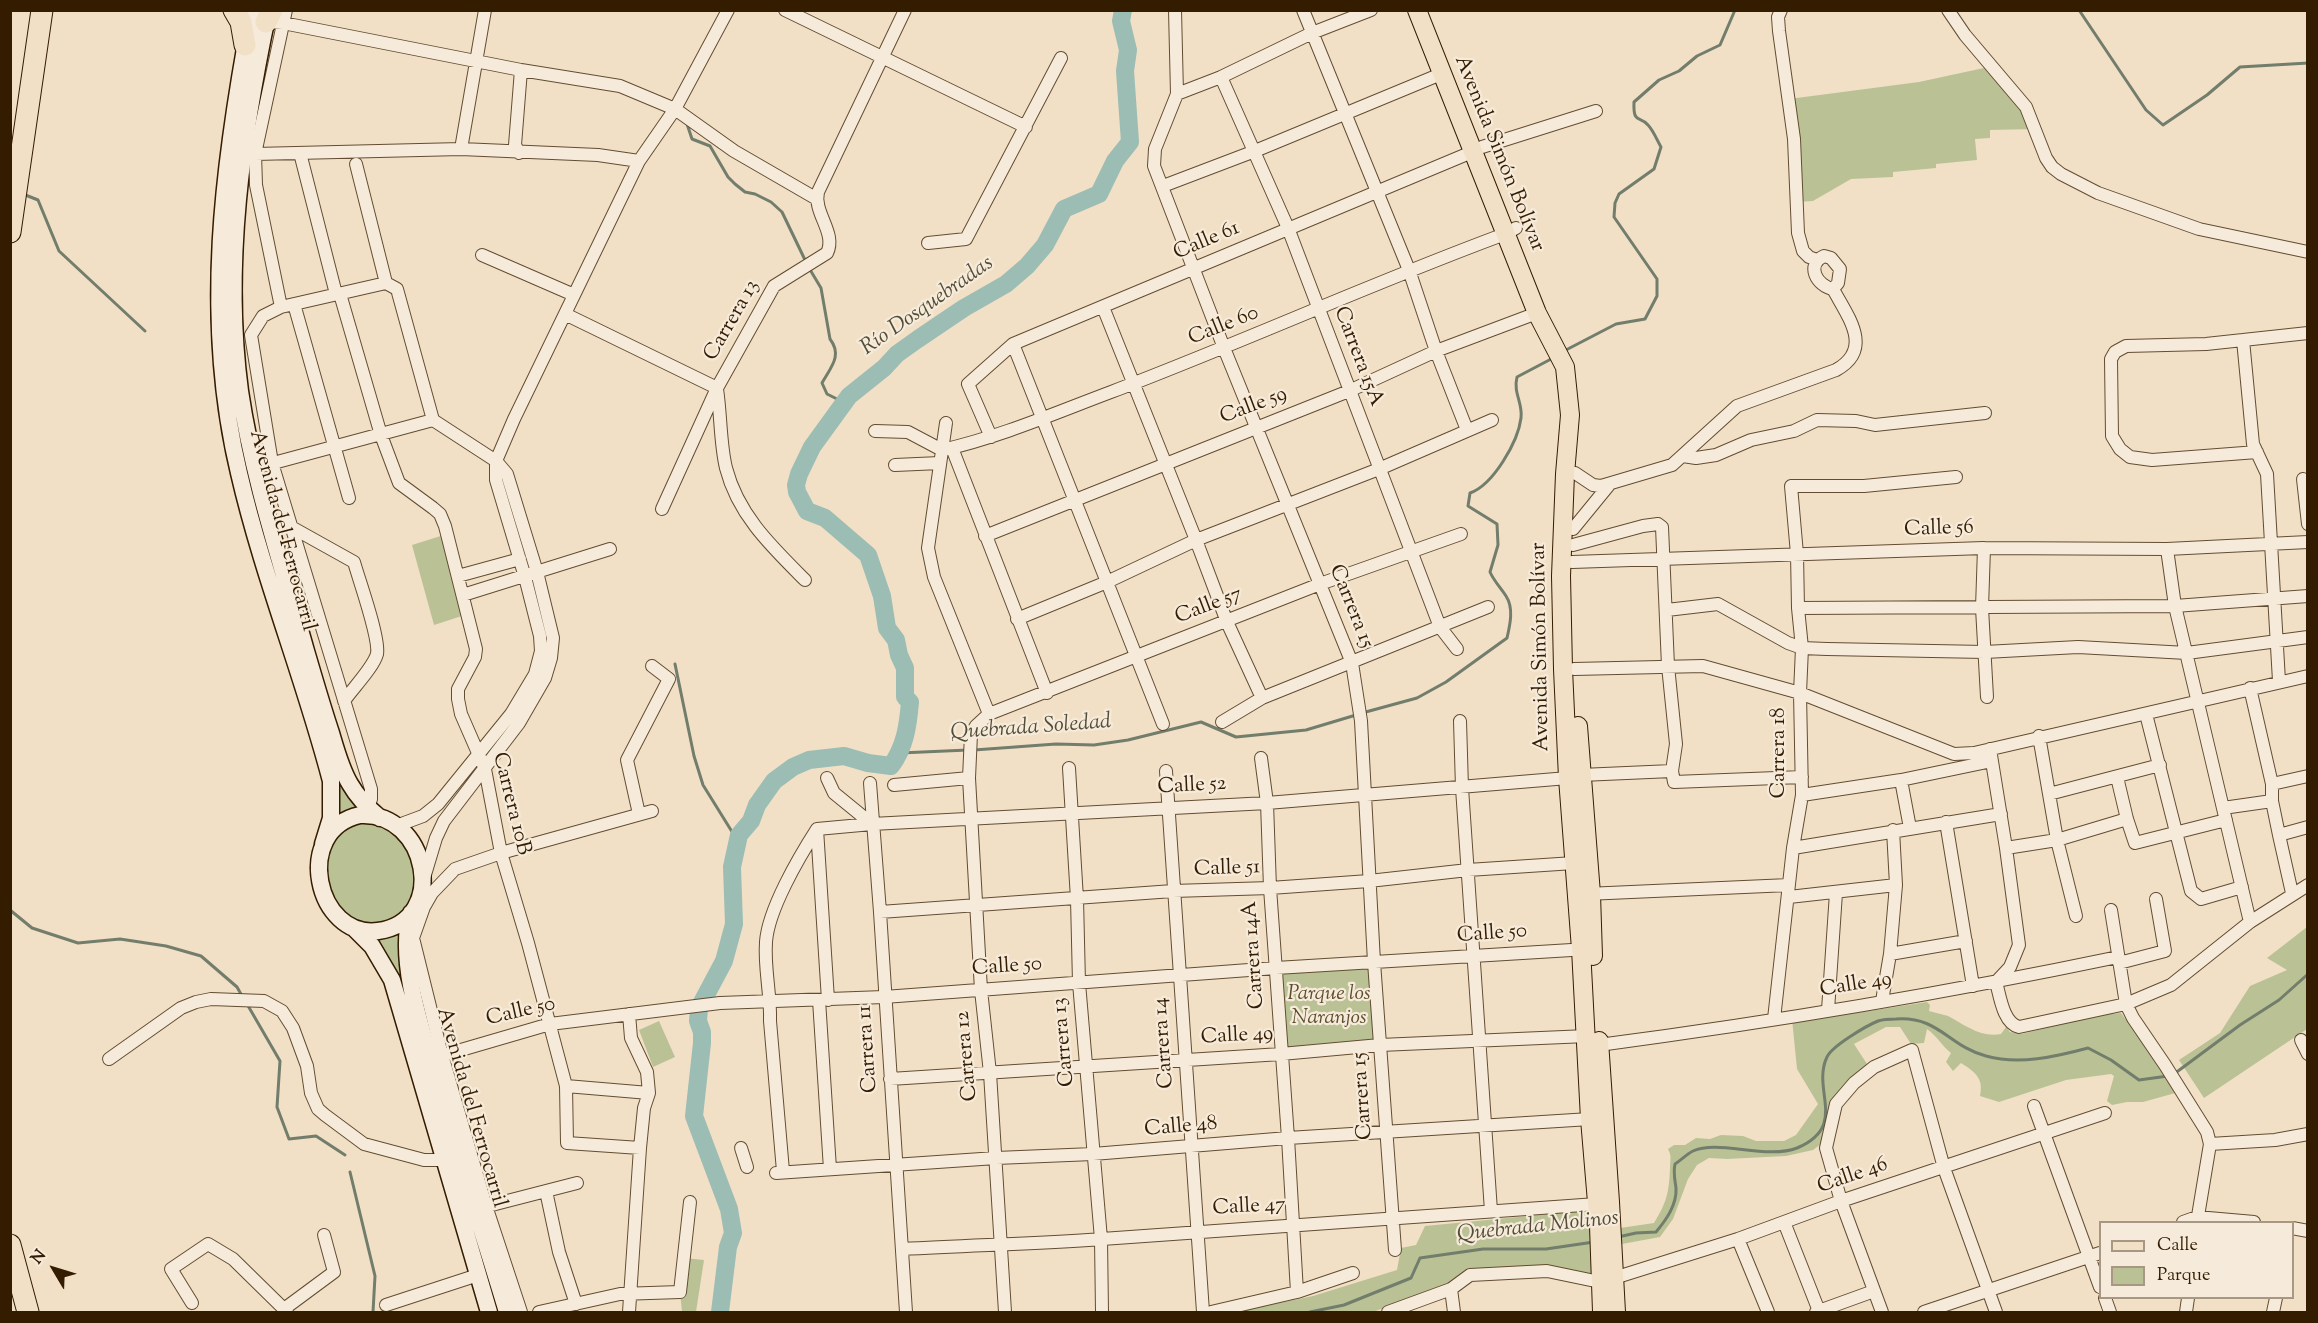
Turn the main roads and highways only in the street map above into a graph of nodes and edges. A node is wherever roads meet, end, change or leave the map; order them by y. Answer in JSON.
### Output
{"nodes":[{"id":1,"x":40,"y":10,"type":"edge"},
{"id":2,"x":47,"y":10,"type":"edge"},
{"id":3,"x":234,"y":10,"type":"edge"},
{"id":4,"x":1417,"y":10,"type":"edge"},
{"id":5,"x":1429,"y":10,"type":"edge"},
{"id":6,"x":271,"y":14,"type":"edge"},
{"id":7,"x":38,"y":32,"type":"junction"},
{"id":8,"x":245,"y":45,"type":"junction"},
{"id":9,"x":1477,"y":150,"type":"junction"},
{"id":10,"x":16,"y":155,"type":"edge"},
{"id":11,"x":1510,"y":231,"type":"junction"},
{"id":12,"x":10,"y":232,"type":"edge"},
{"id":13,"x":1558,"y":336,"type":"junction"},
{"id":14,"x":1570,"y":366,"type":"junction"},
{"id":15,"x":1575,"y":777,"type":"junction"},
{"id":16,"x":374,"y":813,"type":"junction"},
{"id":17,"x":323,"y":844,"type":"junction"},
{"id":18,"x":1584,"y":894,"type":"junction"},
{"id":19,"x":411,"y":913,"type":"junction"},
{"id":20,"x":355,"y":929,"type":"junction"},
{"id":21,"x":1593,"y":1040,"type":"junction"},
{"id":22,"x":1605,"y":1225,"type":"junction"},
{"id":23,"x":10,"y":1245,"type":"edge"},
{"id":24,"x":1607,"y":1280,"type":"junction"},
{"id":25,"x":28,"y":1312,"type":"edge"},
{"id":26,"x":489,"y":1312,"type":"edge"},
{"id":27,"x":507,"y":1312,"type":"edge"},
{"id":28,"x":1602,"y":1312,"type":"edge"},
{"id":29,"x":1616,"y":1312,"type":"edge"}],
"edges":[{"from":1,"to":7,"type":"highway"},
{"from":2,"to":7,"type":"highway"},
{"from":3,"to":8,"type":"highway"},
{"from":4,"to":9,"type":"main road","name":"Avenida Simón Bolívar"},
{"from":5,"to":9,"type":"main road","name":"Avenida Simón Bolívar"},
{"from":6,"to":8,"type":"main road","name":"Avenida del Ferrocarril"},
{"from":6,"to":16,"type":"main road","name":"Avenida del Ferrocarril"},
{"from":7,"to":10,"type":"highway"},
{"from":8,"to":17,"type":"main road","name":"Avenida del Ferrocarril"},
{"from":9,"to":11,"type":"main road","name":"Avenida Simón Bolívar"},
{"from":10,"to":12,"type":"highway"},
{"from":11,"to":13,"type":"main road","name":"Avenida Simón Bolívar"},
{"from":11,"to":13,"type":"main road","name":"Avenida Simón Bolívar"},
{"from":13,"to":14,"type":"main road","name":"Avenida Simón Bolívar"},
{"from":14,"to":15,"type":"main road","name":"Avenida Simón Bolívar"},
{"from":14,"to":15,"type":"main road","name":"Avenida Simón Bolívar"},
{"from":15,"to":18,"type":"main road","name":"Avenida Simón Bolívar"},
{"from":15,"to":18,"type":"main road","name":"Avenida Simón Bolívar"},
{"from":16,"to":17,"type":"main road"},
{"from":16,"to":19,"type":"main road"},
{"from":17,"to":20,"type":"main road"},
{"from":18,"to":21,"type":"main road","name":"Avenida Simón Bolívar"},
{"from":19,"to":20,"type":"main road"},
{"from":19,"to":27,"type":"main road","name":"Avenida del Ferrocarril"},
{"from":20,"to":26,"type":"main road","name":"Avenida del Ferrocarril"},
{"from":21,"to":22,"type":"main road","name":"Avenida Simón Bolívar"},
{"from":21,"to":22,"type":"main road","name":"Avenida Simón Bolívar"},
{"from":22,"to":24,"type":"main road","name":"Avenida Simón Bolívar"},
{"from":23,"to":25,"type":"highway"},
{"from":24,"to":28,"type":"main road","name":"Avenida Simón Bolívar"},
{"from":24,"to":29,"type":"main road","name":"Avenida Simón Bolívar"}]}
